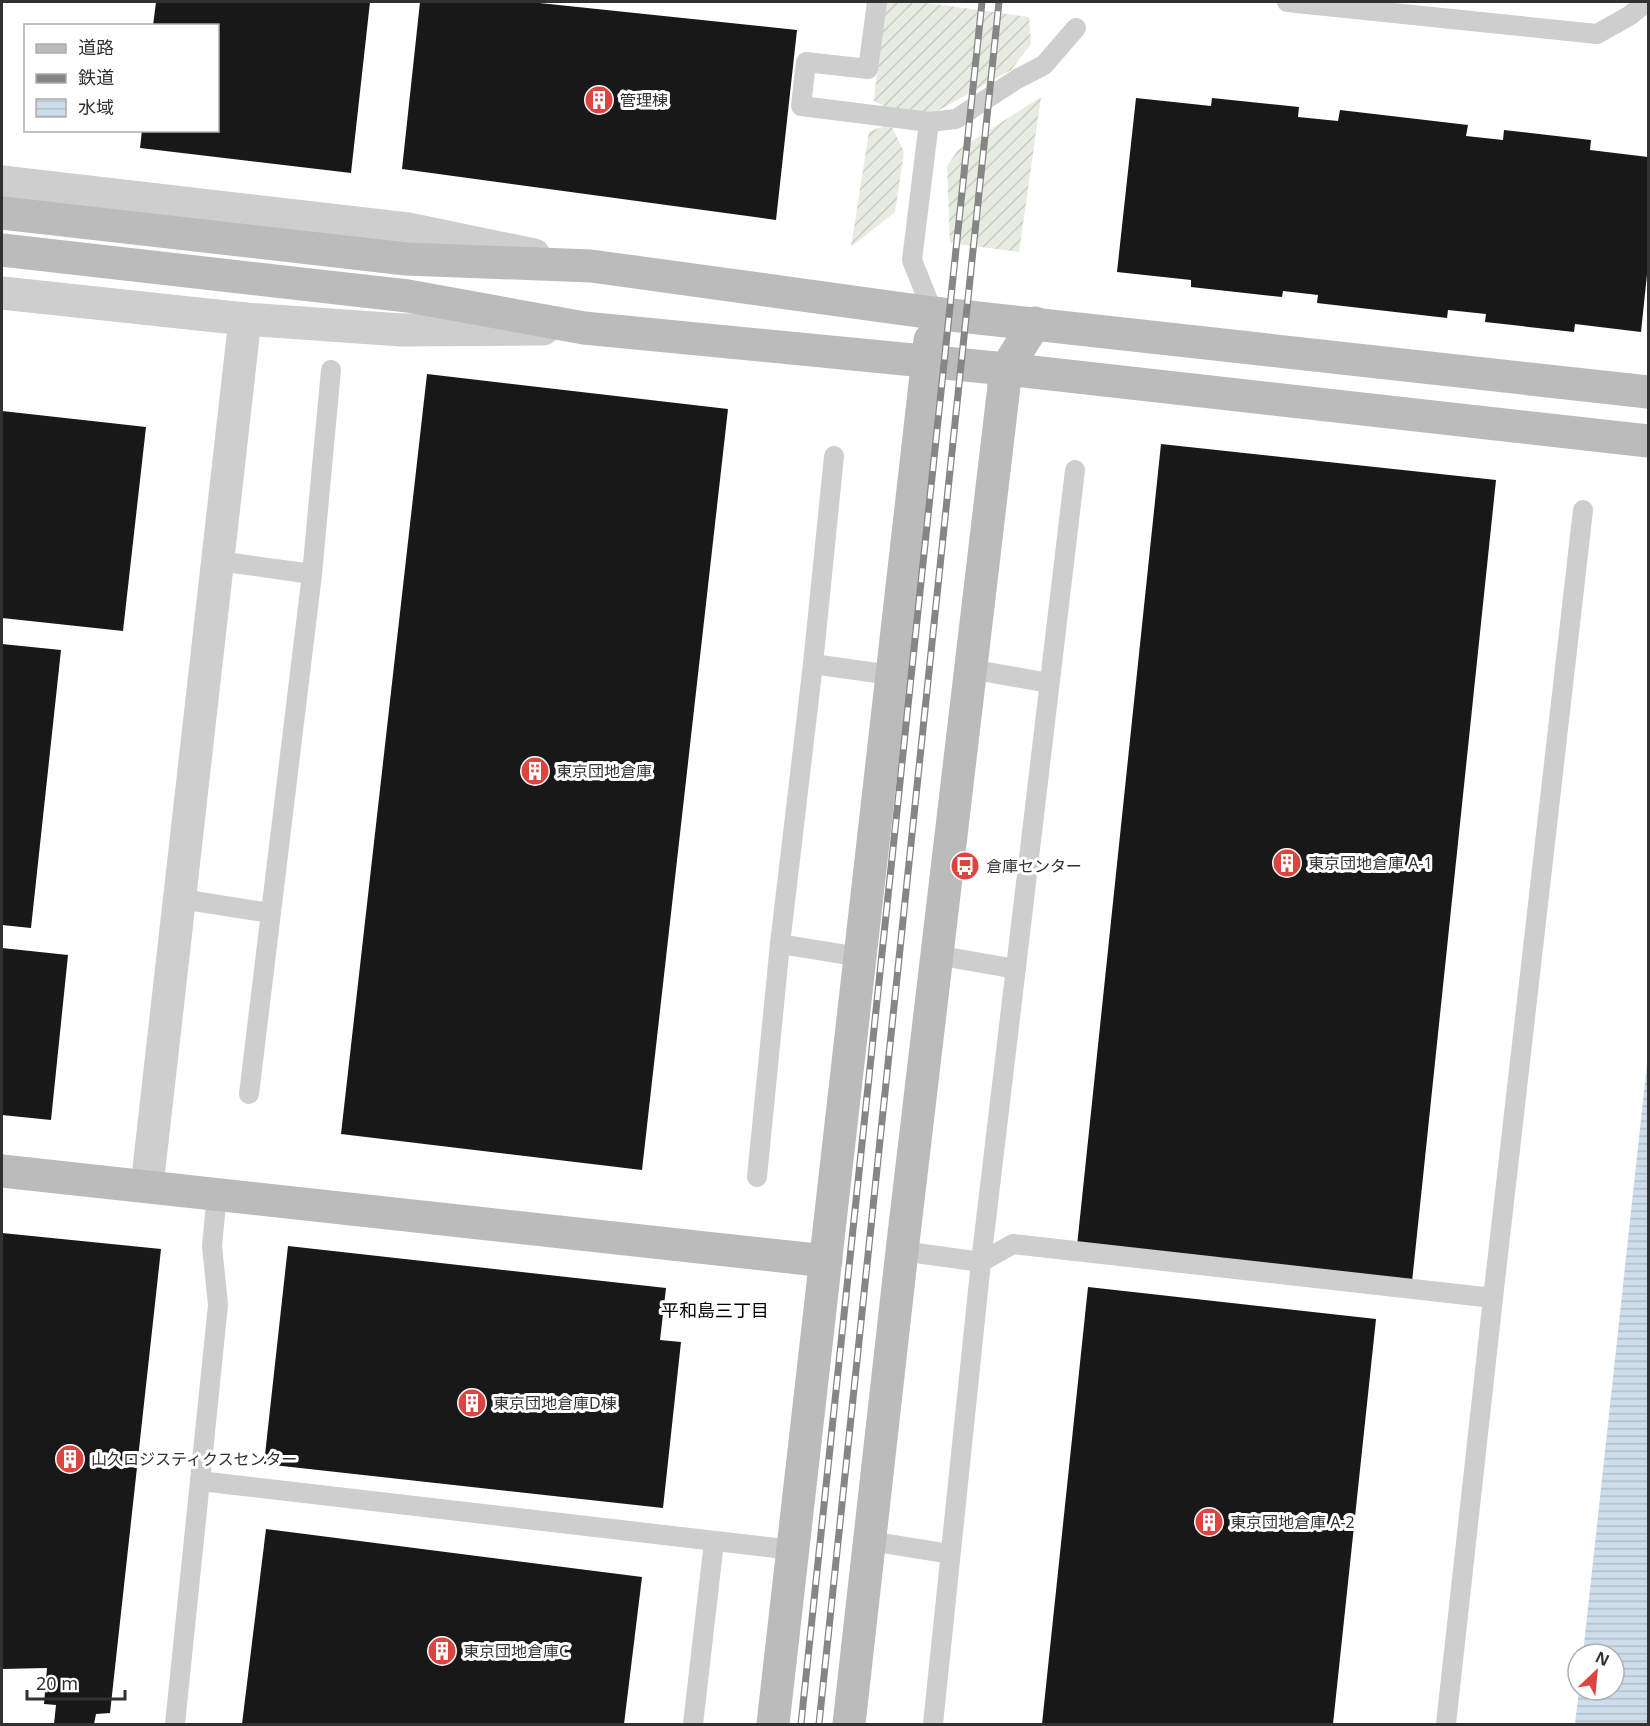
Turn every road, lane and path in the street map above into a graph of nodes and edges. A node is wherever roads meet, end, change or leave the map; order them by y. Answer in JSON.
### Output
{"nodes":[{"id":1,"x":876,"y":2,"type":"edge"},
{"id":2,"x":1287,"y":2,"type":"edge"},
{"id":3,"x":1647,"y":2,"type":"edge"},
{"id":4,"x":1076,"y":28,"type":"dead end"},
{"id":5,"x":929,"y":122,"type":"junction"},
{"id":6,"x":2,"y":182,"type":"edge"},
{"id":7,"x":2,"y":213,"type":"edge"},
{"id":8,"x":2,"y":250,"type":"edge"},
{"id":9,"x":591,"y":266,"type":"junction"},
{"id":10,"x":2,"y":293,"type":"edge"},
{"id":11,"x":933,"y":313,"type":"junction"},
{"id":12,"x":245,"y":319,"type":"junction"},
{"id":13,"x":1035,"y":323,"type":"junction"},
{"id":14,"x":584,"y":328,"type":"junction"},
{"id":15,"x":927,"y":361,"type":"junction"},
{"id":16,"x":1006,"y":369,"type":"junction"},
{"id":17,"x":331,"y":370,"type":"dead end"},
{"id":18,"x":1640,"y":391,"type":"edge"},
{"id":19,"x":1637,"y":440,"type":"edge"},
{"id":20,"x":834,"y":456,"type":"dead end"},
{"id":21,"x":1075,"y":470,"type":"dead end"},
{"id":22,"x":1583,"y":510,"type":"dead end"},
{"id":23,"x":218,"y":561,"type":"junction"},
{"id":24,"x":312,"y":574,"type":"junction"},
{"id":25,"x":813,"y":664,"type":"junction"},
{"id":26,"x":970,"y":669,"type":"junction"},
{"id":27,"x":891,"y":675,"type":"junction"},
{"id":28,"x":1049,"y":683,"type":"junction"},
{"id":29,"x":181,"y":899,"type":"junction"},
{"id":30,"x":270,"y":913,"type":"junction"},
{"id":31,"x":780,"y":944,"type":"junction"},
{"id":32,"x":936,"y":956,"type":"junction"},
{"id":33,"x":860,"y":957,"type":"junction"},
{"id":34,"x":1016,"y":969,"type":"junction"},
{"id":35,"x":249,"y":1094,"type":"dead end"},
{"id":36,"x":2,"y":1171,"type":"edge"},
{"id":37,"x":757,"y":1176,"type":"dead end"},
{"id":38,"x":147,"y":1186,"type":"junction"},
{"id":39,"x":217,"y":1194,"type":"junction"},
{"id":40,"x":902,"y":1251,"type":"junction"},
{"id":41,"x":826,"y":1261,"type":"junction"},
{"id":42,"x":981,"y":1262,"type":"junction"},
{"id":43,"x":1492,"y":1298,"type":"junction"},
{"id":44,"x":200,"y":1481,"type":"junction"},
{"id":45,"x":870,"y":1541,"type":"junction"},
{"id":46,"x":714,"y":1542,"type":"junction"},
{"id":47,"x":794,"y":1550,"type":"junction"},
{"id":48,"x":951,"y":1554,"type":"junction"},
{"id":49,"x":174,"y":1725,"type":"edge"},
{"id":50,"x":693,"y":1725,"type":"edge"},
{"id":51,"x":772,"y":1725,"type":"edge"},
{"id":52,"x":849,"y":1725,"type":"edge"},
{"id":53,"x":933,"y":1725,"type":"edge"},
{"id":54,"x":1446,"y":1725,"type":"edge"}],
"edges":[{"from":1,"to":5,"type":"lane"},
{"from":2,"to":3,"type":"lane"},
{"from":4,"to":5,"type":"lane"},
{"from":5,"to":11,"type":"lane"},
{"from":6,"to":9,"type":"street"},
{"from":7,"to":9,"type":"street"},
{"from":8,"to":14,"type":"street"},
{"from":9,"to":11,"type":"street"},
{"from":10,"to":12,"type":"street"},
{"from":11,"to":13,"type":"street"},
{"from":11,"to":15,"type":"street"},
{"from":12,"to":14,"type":"street"},
{"from":12,"to":23,"type":"street"},
{"from":13,"to":16,"type":"street"},
{"from":13,"to":18,"type":"street"},
{"from":14,"to":15,"type":"street"},
{"from":15,"to":16,"type":"street"},
{"from":15,"to":27,"type":"street"},
{"from":16,"to":19,"type":"street"},
{"from":16,"to":26,"type":"street"},
{"from":17,"to":24,"type":"lane"},
{"from":20,"to":25,"type":"lane"},
{"from":21,"to":28,"type":"lane"},
{"from":22,"to":43,"type":"lane"},
{"from":23,"to":24,"type":"lane"},
{"from":23,"to":29,"type":"street"},
{"from":24,"to":30,"type":"lane"},
{"from":25,"to":27,"type":"lane"},
{"from":25,"to":31,"type":"lane"},
{"from":26,"to":28,"type":"lane"},
{"from":26,"to":32,"type":"street"},
{"from":27,"to":33,"type":"street"},
{"from":28,"to":34,"type":"lane"},
{"from":29,"to":30,"type":"lane"},
{"from":29,"to":38,"type":"street"},
{"from":30,"to":35,"type":"lane"},
{"from":31,"to":33,"type":"lane"},
{"from":31,"to":37,"type":"lane"},
{"from":32,"to":34,"type":"lane"},
{"from":32,"to":40,"type":"street"},
{"from":33,"to":41,"type":"street"},
{"from":34,"to":42,"type":"lane"},
{"from":36,"to":38,"type":"street"},
{"from":38,"to":39,"type":"street"},
{"from":39,"to":41,"type":"street"},
{"from":39,"to":44,"type":"lane"},
{"from":40,"to":42,"type":"lane"},
{"from":40,"to":45,"type":"street"},
{"from":41,"to":47,"type":"street"},
{"from":42,"to":43,"type":"lane"},
{"from":42,"to":48,"type":"lane"},
{"from":43,"to":54,"type":"lane"},
{"from":44,"to":46,"type":"lane"},
{"from":44,"to":49,"type":"lane"},
{"from":45,"to":48,"type":"lane"},
{"from":45,"to":52,"type":"street"},
{"from":46,"to":47,"type":"lane"},
{"from":46,"to":50,"type":"lane"},
{"from":47,"to":51,"type":"street"},
{"from":48,"to":53,"type":"lane"}]}
